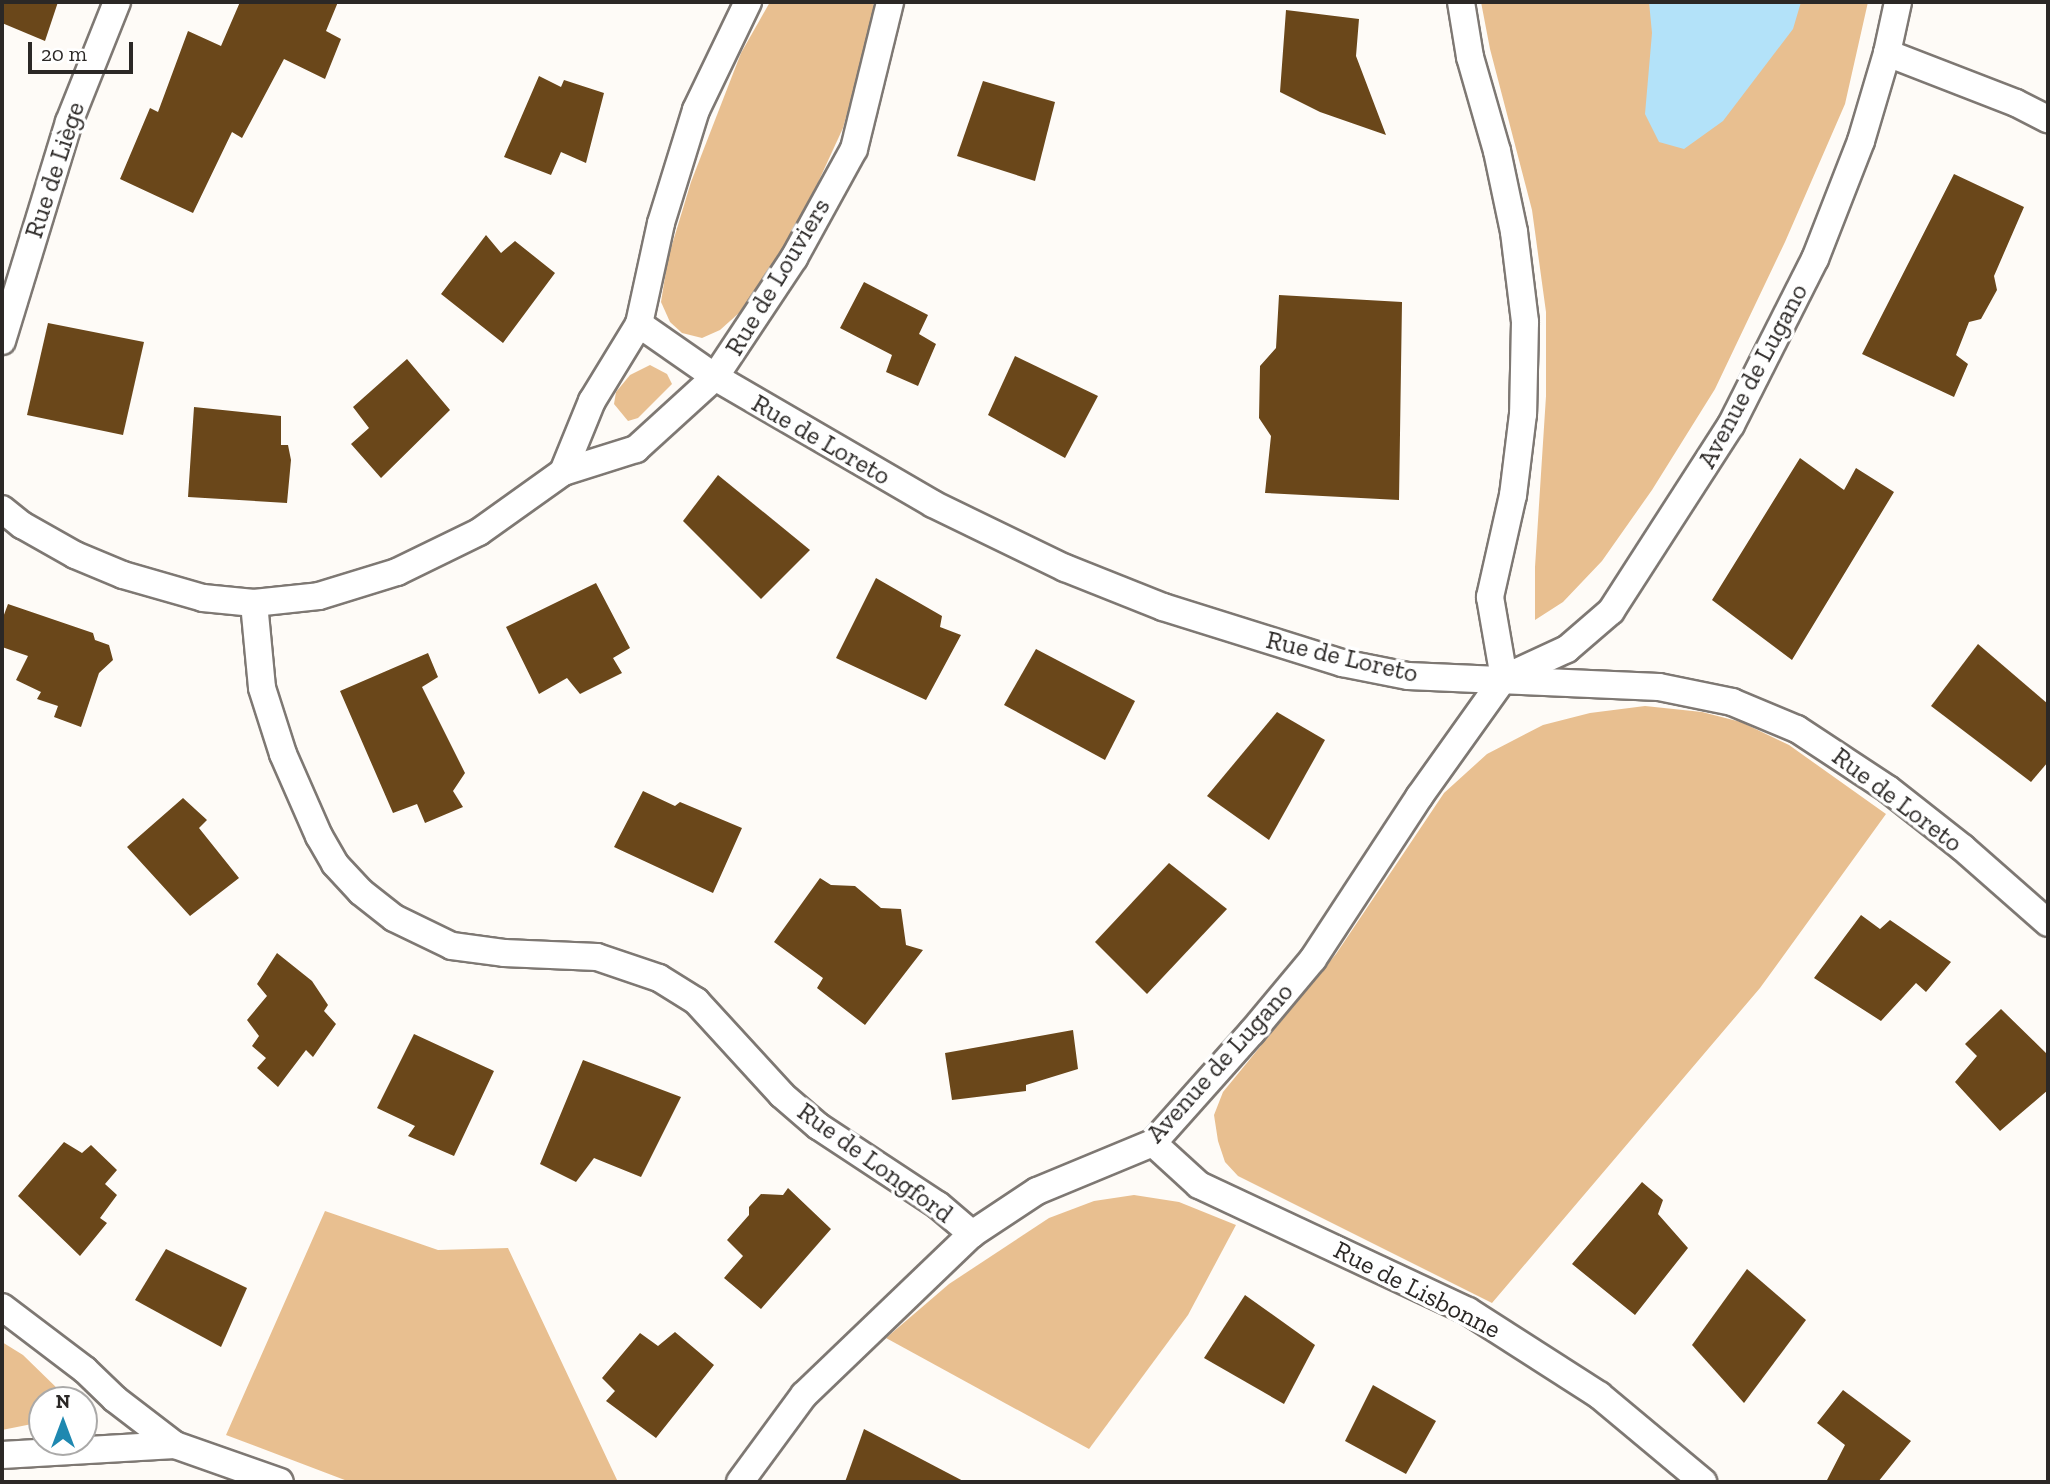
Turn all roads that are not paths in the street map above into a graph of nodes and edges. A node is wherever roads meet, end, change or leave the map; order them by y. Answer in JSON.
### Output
{"nodes":[{"id":1,"x":117,"y":2,"type":"edge"},
{"id":2,"x":748,"y":2,"type":"edge"},
{"id":3,"x":890,"y":2,"type":"edge"},
{"id":4,"x":1461,"y":2,"type":"edge"},
{"id":5,"x":1898,"y":2,"type":"edge"},
{"id":6,"x":1887,"y":53,"type":"junction"},
{"id":7,"x":2048,"y":119,"type":"edge"},
{"id":8,"x":639,"y":324,"type":"junction"},
{"id":9,"x":2,"y":341,"type":"edge"},
{"id":10,"x":715,"y":377,"type":"junction"},
{"id":11,"x":563,"y":472,"type":"junction"},
{"id":12,"x":2,"y":509,"type":"edge"},
{"id":13,"x":254,"y":603,"type":"junction"},
{"id":14,"x":1504,"y":678,"type":"junction"},
{"id":15,"x":2048,"y":923,"type":"edge"},
{"id":16,"x":1153,"y":1143,"type":"junction"},
{"id":17,"x":972,"y":1234,"type":"junction"},
{"id":18,"x":2,"y":1307,"type":"edge"},
{"id":19,"x":175,"y":1445,"type":"junction"},
{"id":20,"x":2,"y":1455,"type":"edge"},
{"id":21,"x":280,"y":1482,"type":"edge"},
{"id":22,"x":740,"y":1482,"type":"edge"},
{"id":23,"x":1703,"y":1482,"type":"edge"}],
"edges":[{"from":1,"to":9,"type":"street","name":"Rue de Liège"},
{"from":2,"to":8,"type":"street"},
{"from":3,"to":10,"type":"street","name":"Rue de Louviers"},
{"from":4,"to":14,"type":"street"},
{"from":5,"to":6,"type":"street","name":"Avenue de Lugano"},
{"from":6,"to":7,"type":"street"},
{"from":6,"to":14,"type":"street","name":"Avenue de Lugano"},
{"from":8,"to":10,"type":"street","name":"Rue de Loreto"},
{"from":8,"to":11,"type":"street"},
{"from":10,"to":11,"type":"street","name":"Rue de Louviers"},
{"from":10,"to":14,"type":"street","name":"Rue de Loreto"},
{"from":11,"to":13,"type":"street","name":"Rue de Louviers"},
{"from":12,"to":13,"type":"street","name":"Rue de Louviers"},
{"from":13,"to":17,"type":"street","name":"Rue de Longford"},
{"from":14,"to":15,"type":"street","name":"Rue de Loreto"},
{"from":14,"to":16,"type":"street","name":"Avenue de Lugano"},
{"from":16,"to":17,"type":"street","name":"Avenue de Lugano"},
{"from":16,"to":23,"type":"street","name":"Rue de Lisbonne"},
{"from":17,"to":22,"type":"street","name":"Avenue de Lugano"},
{"from":18,"to":19,"type":"street"},
{"from":19,"to":20,"type":"street"},
{"from":19,"to":21,"type":"street"}]}
